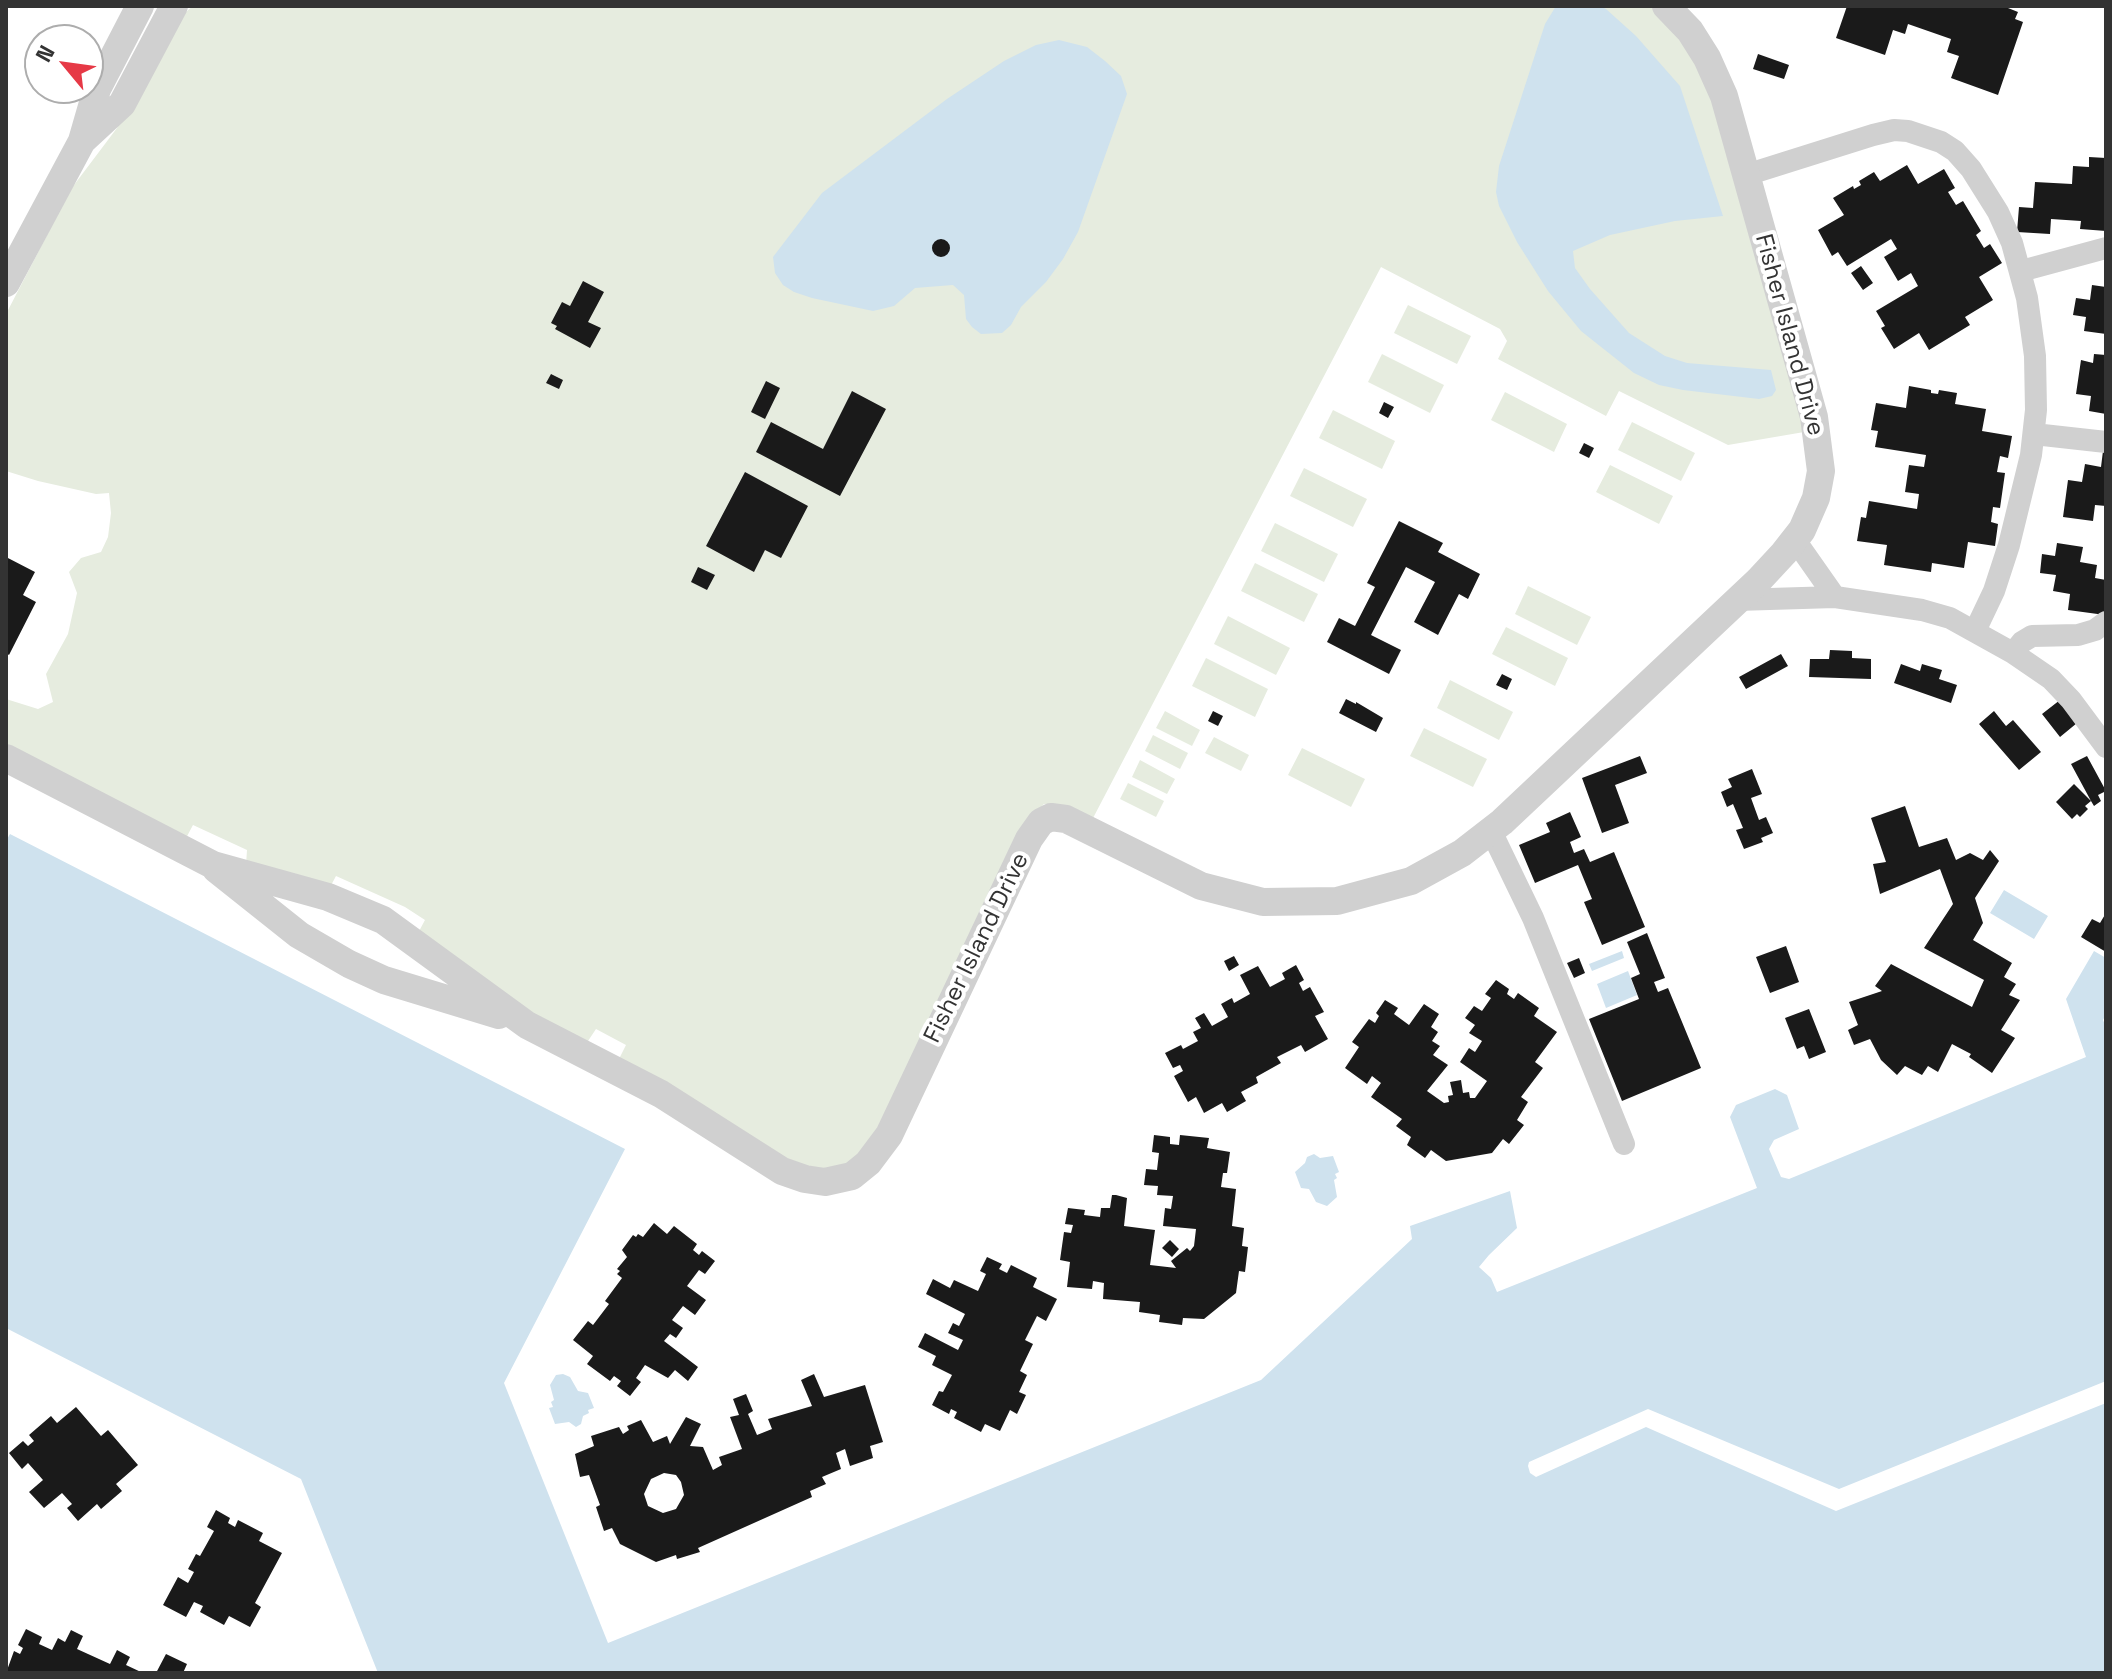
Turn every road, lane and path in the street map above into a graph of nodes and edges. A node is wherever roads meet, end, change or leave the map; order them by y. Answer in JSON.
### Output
{"nodes":[{"id":1,"x":140,"y":6,"type":"edge"},
{"id":2,"x":174,"y":6,"type":"edge"},
{"id":3,"x":1666,"y":6,"type":"edge"},
{"id":4,"x":110,"y":62,"type":"junction"},
{"id":5,"x":137,"y":77,"type":"junction"},
{"id":6,"x":82,"y":141,"type":"junction"},
{"id":7,"x":1746,"y":175,"type":"junction"},
{"id":8,"x":2106,"y":248,"type":"edge"},
{"id":9,"x":2021,"y":271,"type":"junction"},
{"id":10,"x":6,"y":283,"type":"edge"},
{"id":11,"x":2034,"y":434,"type":"junction"},
{"id":12,"x":2106,"y":442,"type":"edge"},
{"id":13,"x":1795,"y":540,"type":"junction"},
{"id":14,"x":1835,"y":597,"type":"junction"},
{"id":15,"x":1737,"y":600,"type":"junction"},
{"id":16,"x":2106,"y":622,"type":"edge"},
{"id":17,"x":1975,"y":631,"type":"junction"},
{"id":18,"x":2013,"y":653,"type":"junction"},
{"id":19,"x":2106,"y":747,"type":"edge"},
{"id":20,"x":6,"y":758,"type":"edge"},
{"id":21,"x":1491,"y":831,"type":"junction"},
{"id":22,"x":213,"y":865,"type":"junction"},
{"id":23,"x":282,"y":884,"type":"junction"},
{"id":24,"x":269,"y":912,"type":"junction"},
{"id":25,"x":447,"y":966,"type":"junction"},
{"id":26,"x":433,"y":994,"type":"junction"},
{"id":27,"x":527,"y":1025,"type":"junction"},
{"id":28,"x":1624,"y":1144,"type":"dead end"}],
"edges":[{"from":1,"to":4,"type":"street"},
{"from":2,"to":5,"type":"street"},
{"from":3,"to":7,"type":"street","name":"Fisher Island Drive"},
{"from":4,"to":5,"type":"street"},
{"from":4,"to":6,"type":"street"},
{"from":5,"to":6,"type":"street"},
{"from":6,"to":10,"type":"street"},
{"from":7,"to":9,"type":"street"},
{"from":7,"to":13,"type":"street","name":"Fisher Island Drive"},
{"from":8,"to":9,"type":"street"},
{"from":9,"to":11,"type":"street"},
{"from":11,"to":12,"type":"street"},
{"from":11,"to":17,"type":"street"},
{"from":13,"to":14,"type":"street"},
{"from":13,"to":15,"type":"street","name":"Fisher Island Drive"},
{"from":14,"to":15,"type":"street"},
{"from":14,"to":17,"type":"street"},
{"from":15,"to":21,"type":"street","name":"Fisher Island Drive"},
{"from":16,"to":18,"type":"street"},
{"from":17,"to":18,"type":"street"},
{"from":18,"to":19,"type":"street"},
{"from":20,"to":22,"type":"street","name":"Fisher Island Drive"},
{"from":21,"to":27,"type":"street","name":"Fisher Island Drive"},
{"from":21,"to":28,"type":"street"},
{"from":22,"to":23,"type":"street","name":"Fisher Island Drive"},
{"from":22,"to":24,"type":"street","name":"Fisher Island Drive"},
{"from":23,"to":24,"type":"street"},
{"from":23,"to":25,"type":"street","name":"Fisher Island Drive"},
{"from":24,"to":26,"type":"street","name":"Fisher Island Drive"},
{"from":25,"to":26,"type":"street"},
{"from":25,"to":27,"type":"street","name":"Fisher Island Drive"},
{"from":26,"to":27,"type":"street","name":"Fisher Island Drive"}]}
